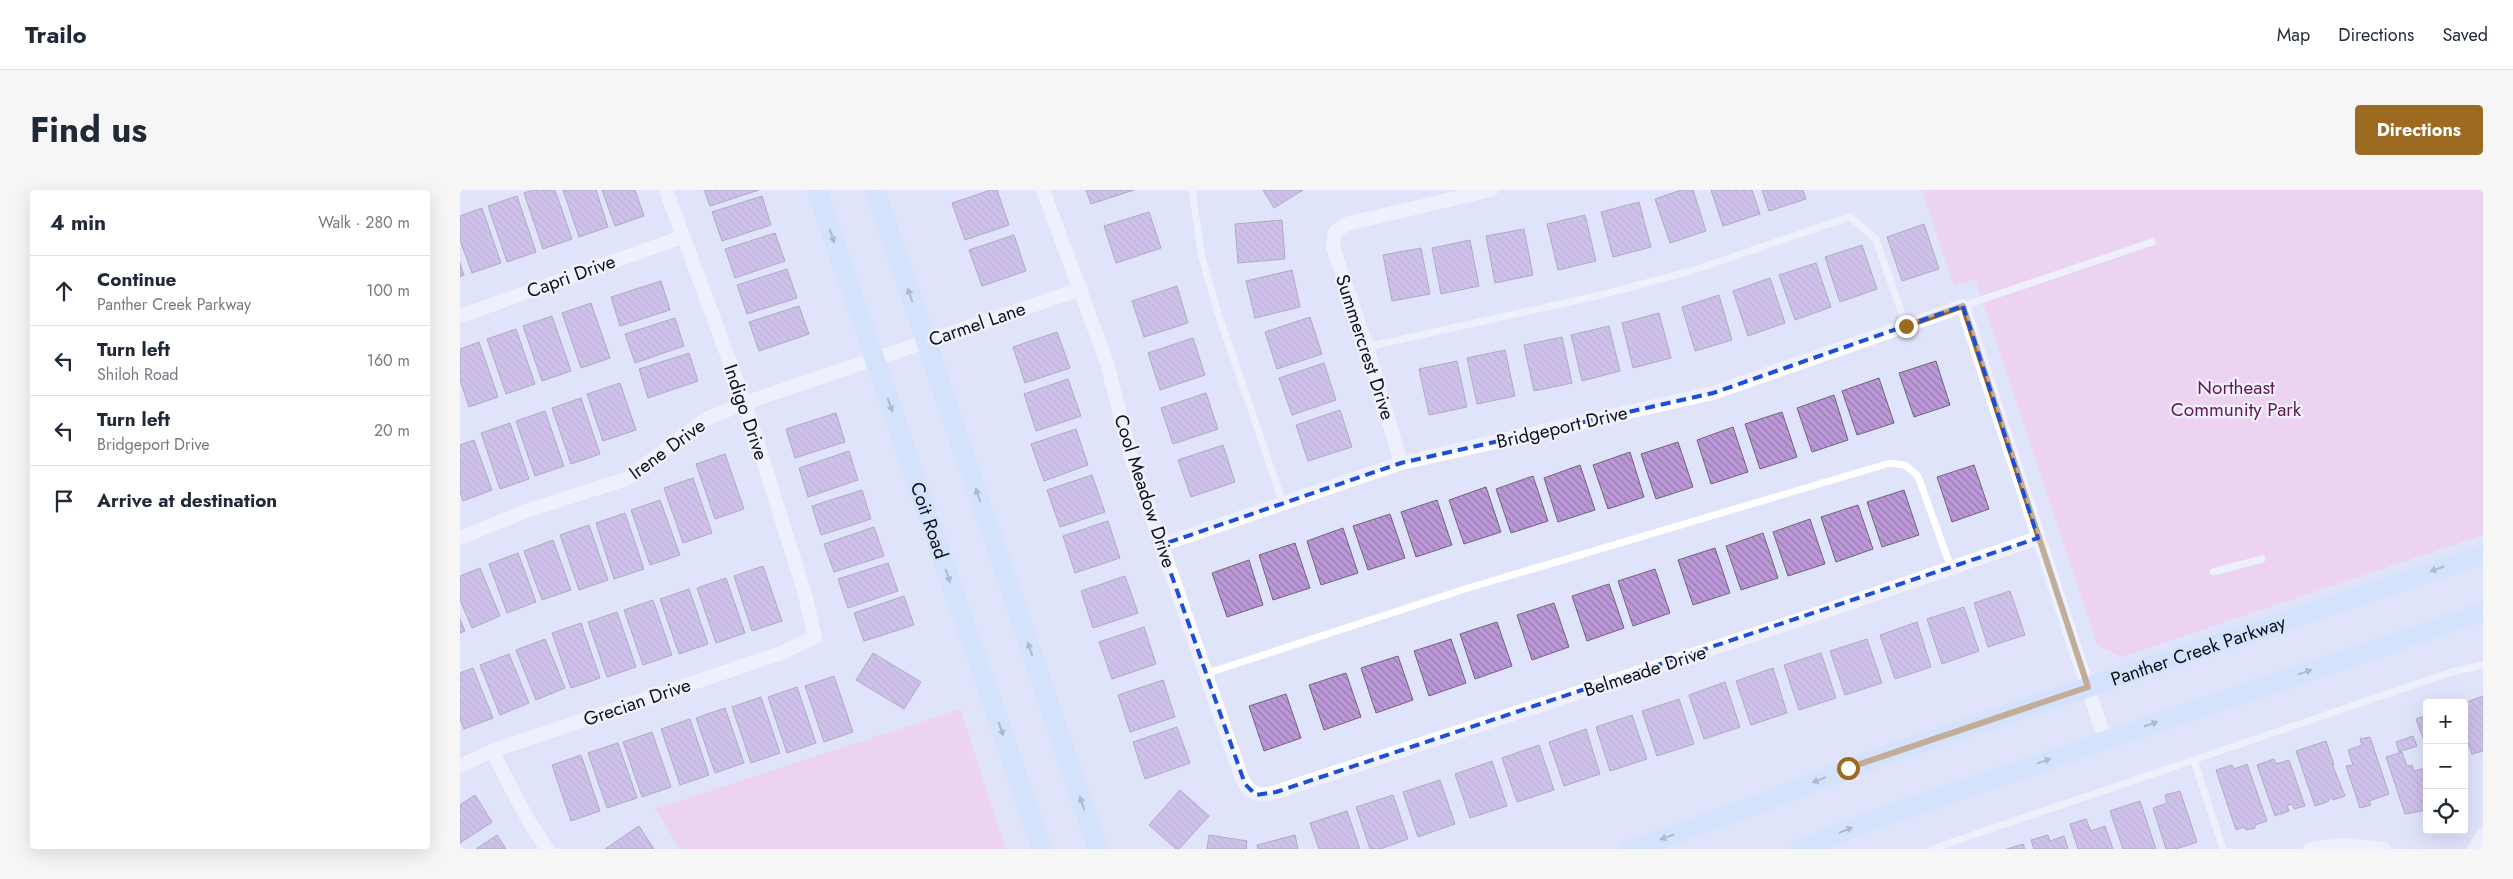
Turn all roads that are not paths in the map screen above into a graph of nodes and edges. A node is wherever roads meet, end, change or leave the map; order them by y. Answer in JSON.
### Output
{"nodes":[{"id":1,"x":666,"y":190,"type":"edge"},
{"id":2,"x":817,"y":190,"type":"edge"},
{"id":3,"x":874,"y":190,"type":"edge"},
{"id":4,"x":1043,"y":190,"type":"edge"},
{"id":5,"x":1192,"y":190,"type":"edge"},
{"id":6,"x":1491,"y":190,"type":"edge"},
{"id":7,"x":682,"y":237,"type":"junction"},
{"id":8,"x":2152,"y":242,"type":"dead end"},
{"id":9,"x":1081,"y":289,"type":"junction"},
{"id":10,"x":1963,"y":306,"type":"junction"},
{"id":11,"x":460,"y":316,"type":"edge"},
{"id":12,"x":1906,"y":326,"type":"junction"},
{"id":13,"x":926,"y":342,"type":"junction"},
{"id":14,"x":1367,"y":347,"type":"junction"},
{"id":15,"x":874,"y":359,"type":"junction"},
{"id":16,"x":745,"y":404,"type":"junction"},
{"id":17,"x":1401,"y":463,"type":"junction"},
{"id":18,"x":1283,"y":503,"type":"junction"},
{"id":19,"x":460,"y":538,"type":"edge"},
{"id":20,"x":2038,"y":538,"type":"junction"},
{"id":21,"x":1161,"y":545,"type":"junction"},
{"id":22,"x":2483,"y":554,"type":"edge"},
{"id":23,"x":2262,"y":559,"type":"dead end"},
{"id":24,"x":1951,"y":568,"type":"junction"},
{"id":25,"x":2213,"y":572,"type":"dead end"},
{"id":26,"x":2483,"y":612,"type":"edge"},
{"id":27,"x":815,"y":637,"type":"joint"},
{"id":28,"x":2483,"y":665,"type":"edge"},
{"id":29,"x":1205,"y":674,"type":"junction"},
{"id":30,"x":2088,"y":687,"type":"junction"},
{"id":31,"x":2105,"y":740,"type":"junction"},
{"id":32,"x":492,"y":751,"type":"junction"},
{"id":33,"x":2194,"y":760,"type":"junction"},
{"id":34,"x":460,"y":766,"type":"edge"},
{"id":35,"x":1251,"y":791,"type":"joint"},
{"id":36,"x":2483,"y":835,"type":"edge"},
{"id":37,"x":1635,"y":848,"type":"edge"},
{"id":38,"x":547,"y":849,"type":"edge"},
{"id":39,"x":1042,"y":849,"type":"edge"},
{"id":40,"x":1098,"y":849,"type":"edge"},
{"id":41,"x":1801,"y":849,"type":"edge"},
{"id":42,"x":1932,"y":849,"type":"edge"},
{"id":43,"x":2223,"y":849,"type":"edge"},
{"id":44,"x":2310,"y":849,"type":"edge"},
{"id":45,"x":2384,"y":849,"type":"edge"},
{"id":46,"x":2474,"y":849,"type":"edge"}],
"edges":[{"from":1,"to":7,"type":"street","name":"Indigo Drive"},
{"from":2,"to":15,"type":"main road","name":"Coit Road","one_way":true},
{"from":13,"to":3,"type":"main road","one_way":true},
{"from":4,"to":9,"type":"street","name":"Cool Meadow Drive"},
{"from":5,"to":18,"type":"lane"},
{"from":6,"to":14,"type":"street","name":"Summercrest Drive"},
{"from":7,"to":11,"type":"street","name":"Capri Drive"},
{"from":7,"to":16,"type":"street","name":"Indigo Drive"},
{"from":8,"to":10,"type":"lane"},
{"from":9,"to":13,"type":"street","name":"Carmel Lane"},
{"from":9,"to":21,"type":"street","name":"Cool Meadow Drive"},
{"from":10,"to":12,"type":"street","name":"Bridgeport Drive"},
{"from":10,"to":20,"type":"street"},
{"from":12,"to":14,"type":"lane"},
{"from":12,"to":17,"type":"street","name":"Bridgeport Drive"},
{"from":13,"to":15,"type":"street","name":"Carmel Lane"},
{"from":40,"to":13,"type":"main road","one_way":true},
{"from":14,"to":17,"type":"street","name":"Summercrest Drive"},
{"from":15,"to":16,"type":"street","name":"Irene Drive"},
{"from":15,"to":39,"type":"main road","name":"Coit Road","one_way":true},
{"from":16,"to":19,"type":"street","name":"Irene Drive"},
{"from":16,"to":27,"type":"street","name":"Indigo Drive"},
{"from":17,"to":18,"type":"street","name":"Bridgeport Drive"},
{"from":18,"to":21,"type":"street","name":"Bridgeport Drive"},
{"from":20,"to":24,"type":"street","name":"Belmeade Drive"},
{"from":20,"to":30,"type":"street"},
{"from":21,"to":29,"type":"street","name":"Cool Meadow Drive"},
{"from":22,"to":30,"type":"main road","name":"Panther Creek Parkway","one_way":true},
{"from":23,"to":25,"type":"lane"},
{"from":24,"to":29,"type":"lane"},
{"from":24,"to":35,"type":"street","name":"Belmeade Drive"},
{"from":31,"to":26,"type":"main road","one_way":true},
{"from":27,"to":32,"type":"street","name":"Grecian Drive"},
{"from":28,"to":33,"type":"lane"},
{"from":29,"to":35,"type":"street","name":"Cool Meadow Drive"},
{"from":30,"to":31,"type":"street"},
{"from":30,"to":37,"type":"main road","name":"Panther Creek Parkway","one_way":true},
{"from":41,"to":31,"type":"main road","one_way":true},
{"from":32,"to":34,"type":"street","name":"Grecian Drive"},
{"from":32,"to":38,"type":"street"},
{"from":33,"to":42,"type":"lane"},
{"from":33,"to":43,"type":"lane"},
{"from":36,"to":46,"type":"street"},
{"from":44,"to":45,"type":"street"}]}
